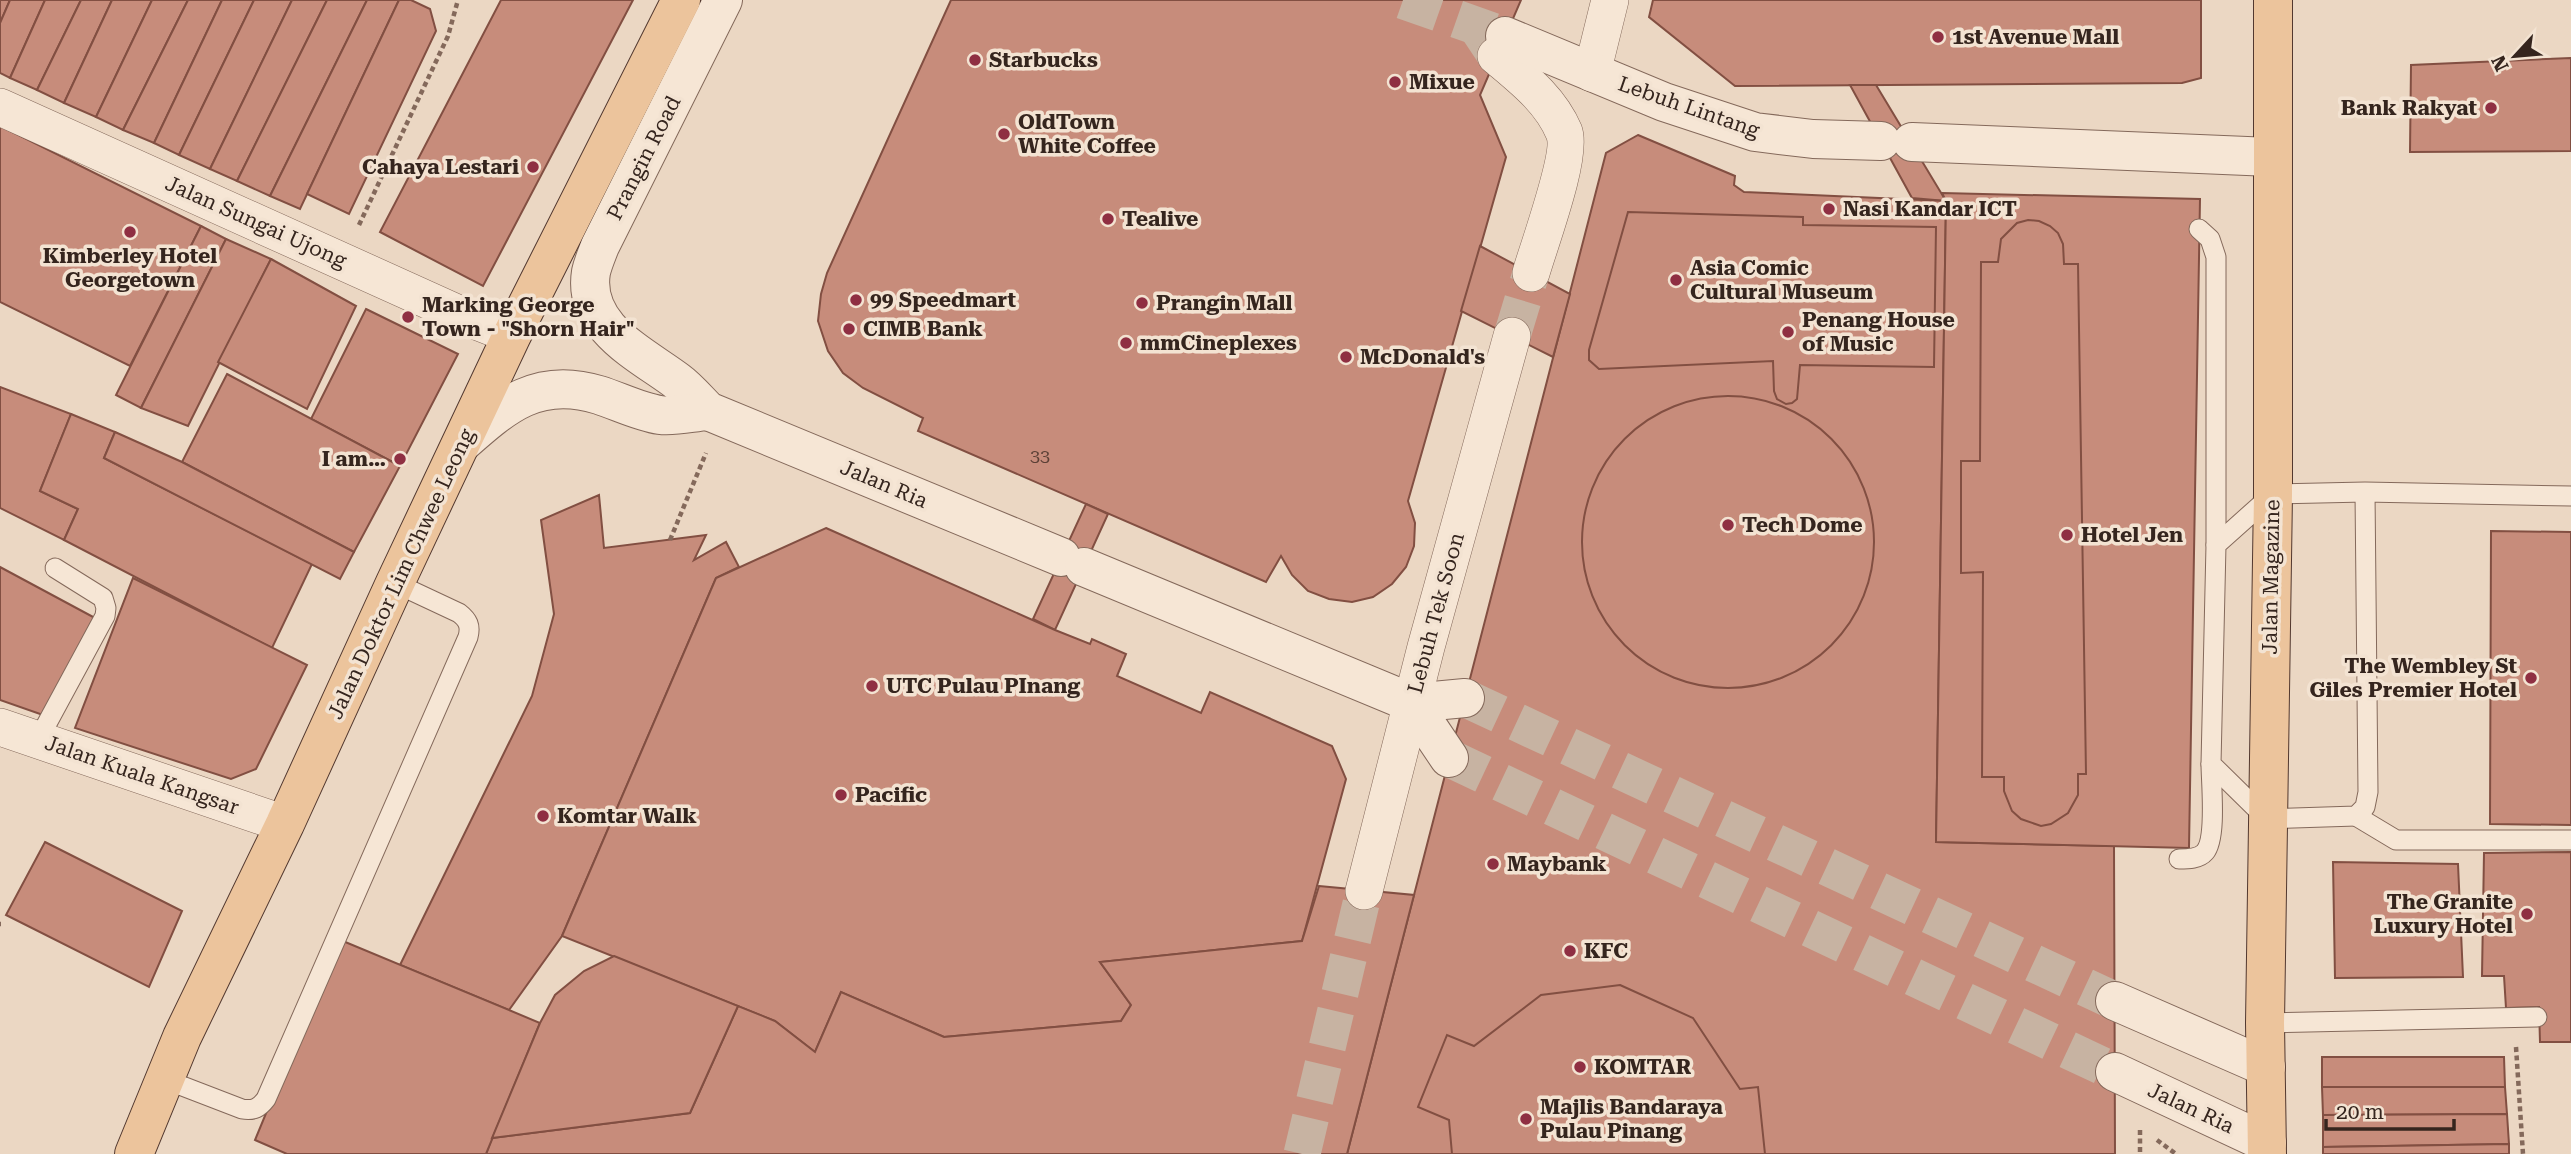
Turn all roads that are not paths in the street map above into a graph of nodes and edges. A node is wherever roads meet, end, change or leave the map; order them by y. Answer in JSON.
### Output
{"nodes":[{"id":1,"x":681,"y":0,"type":"edge"},
{"id":2,"x":723,"y":0,"type":"edge"},
{"id":3,"x":1610,"y":0,"type":"edge"},
{"id":4,"x":2273,"y":0,"type":"edge"},
{"id":5,"x":1500,"y":46,"type":"joint"},
{"id":6,"x":1592,"y":73,"type":"junction"},
{"id":7,"x":0,"y":107,"type":"edge"},
{"id":8,"x":2271,"y":156,"type":"junction"},
{"id":9,"x":2199,"y":229,"type":"dead end"},
{"id":10,"x":1531,"y":273,"type":"tunnel mouth"},
{"id":11,"x":603,"y":320,"type":"joint"},
{"id":12,"x":512,"y":335,"type":"junction"},
{"id":13,"x":1513,"y":336,"type":"tunnel mouth"},
{"id":14,"x":715,"y":414,"type":"junction"},
{"id":15,"x":462,"y":443,"type":"junction"},
{"id":16,"x":2365,"y":492,"type":"junction"},
{"id":17,"x":2273,"y":494,"type":"junction"},
{"id":18,"x":2571,"y":496,"type":"edge"},
{"id":19,"x":2216,"y":545,"type":"junction"},
{"id":20,"x":55,"y":568,"type":"dead end"},
{"id":21,"x":395,"y":583,"type":"junction"},
{"id":22,"x":1465,"y":698,"type":"tunnel mouth"},
{"id":23,"x":1412,"y":703,"type":"junction"},
{"id":24,"x":0,"y":727,"type":"edge"},
{"id":25,"x":38,"y":740,"type":"junction"},
{"id":26,"x":1449,"y":758,"type":"tunnel mouth"},
{"id":27,"x":2211,"y":764,"type":"junction"},
{"id":28,"x":2361,"y":812,"type":"junction"},
{"id":29,"x":2266,"y":819,"type":"junction"},
{"id":30,"x":285,"y":824,"type":"junction"},
{"id":31,"x":2571,"y":840,"type":"edge"},
{"id":32,"x":2179,"y":859,"type":"dead end"},
{"id":33,"x":1364,"y":891,"type":"tunnel mouth"},
{"id":34,"x":2115,"y":1001,"type":"tunnel mouth"},
{"id":35,"x":2537,"y":1017,"type":"dead end"},
{"id":36,"x":2265,"y":1023,"type":"junction"},
{"id":37,"x":2266,"y":1067,"type":"junction"},
{"id":38,"x":2115,"y":1072,"type":"tunnel mouth"},
{"id":39,"x":164,"y":1079,"type":"junction"},
{"id":40,"x":2267,"y":1149,"type":"edge"},
{"id":41,"x":134,"y":1154,"type":"edge"}],
"edges":[{"from":1,"to":12,"type":"main road","name":"Jalan Doktor Lim Chwee Leong"},
{"from":2,"to":11,"type":"street","name":"Prangin Road"},
{"from":3,"to":6,"type":"street"},
{"from":4,"to":8,"type":"main road","name":"Jalan Magazine"},
{"from":5,"to":6,"type":"street","name":"Lebuh Lintang"},
{"from":5,"to":10,"type":"street"},
{"from":6,"to":8,"type":"street","name":"Lebuh Lintang"},
{"from":7,"to":12,"type":"street","name":"Jalan Sungai Ujong"},
{"from":8,"to":17,"type":"main road","name":"Jalan Magazine"},
{"from":9,"to":19,"type":"lane"},
{"from":11,"to":14,"type":"street","name":"Jalan Ria"},
{"from":12,"to":15,"type":"main road","name":"Jalan Doktor Lim Chwee Leong"},
{"from":13,"to":23,"type":"street","name":"Lebuh Tek Soon"},
{"from":14,"to":15,"type":"street","name":"Jalan Ria"},
{"from":14,"to":23,"type":"street","name":"Jalan Ria"},
{"from":15,"to":21,"type":"main road","name":"Jalan Doktor Lim Chwee Leong"},
{"from":16,"to":17,"type":"lane"},
{"from":16,"to":18,"type":"lane"},
{"from":16,"to":28,"type":"lane"},
{"from":17,"to":19,"type":"lane"},
{"from":17,"to":29,"type":"main road","name":"Jalan Magazine"},
{"from":19,"to":27,"type":"lane"},
{"from":20,"to":25,"type":"lane"},
{"from":21,"to":30,"type":"main road","name":"Jalan Doktor Lim Chwee Leong"},
{"from":21,"to":39,"type":"lane"},
{"from":22,"to":23,"type":"street","name":"Jalan Ria"},
{"from":23,"to":26,"type":"street"},
{"from":23,"to":33,"type":"street","name":"Lebuh Tek Soon"},
{"from":24,"to":25,"type":"street","name":"Jalan Kuala Kangsar"},
{"from":25,"to":30,"type":"street","name":"Jalan Kuala Kangsar"},
{"from":27,"to":29,"type":"lane"},
{"from":27,"to":32,"type":"lane"},
{"from":28,"to":29,"type":"lane"},
{"from":28,"to":31,"type":"lane"},
{"from":29,"to":36,"type":"main road","name":"Jalan Magazine"},
{"from":30,"to":39,"type":"main road","name":"Jalan Doktor Lim Chwee Leong"},
{"from":34,"to":37,"type":"street"},
{"from":35,"to":36,"type":"lane"},
{"from":36,"to":37,"type":"main road","name":"Jalan Magazine"},
{"from":37,"to":40,"type":"main road","name":"Jalan Magazine"},
{"from":38,"to":40,"type":"street","name":"Jalan Ria"},
{"from":39,"to":41,"type":"main road","name":"Jalan Doktor Lim Chwee Leong"}]}
